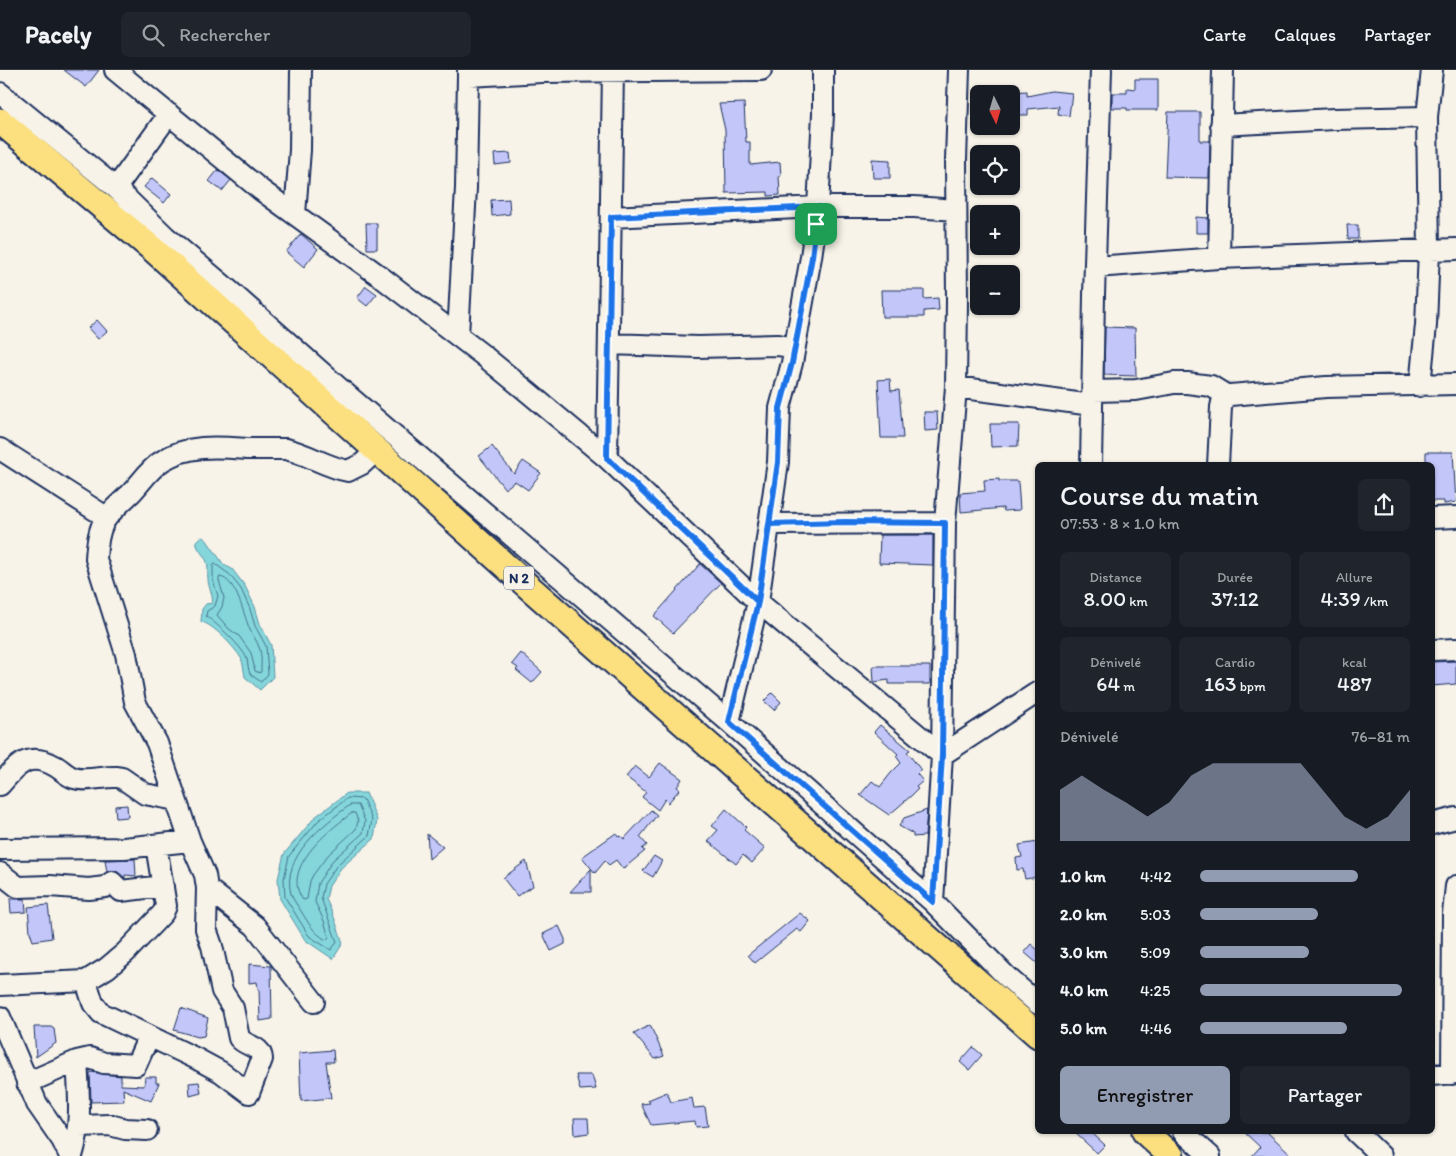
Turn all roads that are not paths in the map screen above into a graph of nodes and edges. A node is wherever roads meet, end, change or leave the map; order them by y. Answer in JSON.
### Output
{"nodes":[{"id":1,"x":115,"y":70,"type":"edge"},
{"id":2,"x":301,"y":70,"type":"edge"},
{"id":3,"x":761,"y":70,"type":"edge"},
{"id":4,"x":823,"y":70,"type":"edge"},
{"id":5,"x":959,"y":70,"type":"edge"},
{"id":6,"x":1101,"y":70,"type":"edge"},
{"id":7,"x":1222,"y":70,"type":"edge"},
{"id":8,"x":1432,"y":70,"type":"edge"},
{"id":9,"x":613,"y":71,"type":"edge"},
{"id":10,"x":468,"y":73,"type":"edge"},
{"id":11,"x":0,"y":93,"type":"edge"},
{"id":12,"x":169,"y":114,"type":"junction"},
{"id":13,"x":1427,"y":117,"type":"junction"},
{"id":14,"x":0,"y":121,"type":"edge"},
{"id":15,"x":1221,"y":125,"type":"junction"},
{"id":16,"x":116,"y":188,"type":"junction"},
{"id":17,"x":818,"y":207,"type":"junction"},
{"id":18,"x":956,"y":210,"type":"junction"},
{"id":19,"x":295,"y":214,"type":"junction"},
{"id":20,"x":611,"y":217,"type":"junction"},
{"id":21,"x":1456,"y":249,"type":"edge"},
{"id":22,"x":1429,"y":250,"type":"junction"},
{"id":23,"x":1220,"y":258,"type":"junction"},
{"id":24,"x":1095,"y":267,"type":"junction"},
{"id":25,"x":458,"y":336,"type":"junction"},
{"id":26,"x":609,"y":344,"type":"junction"},
{"id":27,"x":794,"y":348,"type":"junction"},
{"id":28,"x":1456,"y":384,"type":"edge"},
{"id":29,"x":1420,"y":386,"type":"junction"},
{"id":30,"x":956,"y":387,"type":"junction"},
{"id":31,"x":1224,"y":394,"type":"junction"},
{"id":32,"x":1093,"y":398,"type":"junction"},
{"id":33,"x":0,"y":449,"type":"edge"},
{"id":34,"x":376,"y":450,"type":"junction"},
{"id":35,"x":607,"y":458,"type":"junction"},
{"id":36,"x":1091,"y":462,"type":"edge"},
{"id":37,"x":1218,"y":462,"type":"edge"},
{"id":38,"x":106,"y":517,"type":"junction"},
{"id":39,"x":1456,"y":517,"type":"edge"},
{"id":40,"x":1435,"y":518,"type":"edge"},
{"id":41,"x":945,"y":523,"type":"junction"},
{"id":42,"x":769,"y":524,"type":"junction"},
{"id":43,"x":758,"y":602,"type":"junction"},
{"id":44,"x":1456,"y":648,"type":"edge"},
{"id":45,"x":1435,"y":650,"type":"edge"},
{"id":46,"x":1035,"y":694,"type":"edge"},
{"id":47,"x":729,"y":722,"type":"junction"},
{"id":48,"x":942,"y":755,"type":"junction"},
{"id":49,"x":0,"y":785,"type":"edge"},
{"id":50,"x":176,"y":800,"type":"junction"},
{"id":51,"x":1456,"y":818,"type":"edge"},
{"id":52,"x":1435,"y":823,"type":"edge"},
{"id":53,"x":190,"y":841,"type":"junction"},
{"id":54,"x":156,"y":845,"type":"junction"},
{"id":55,"x":0,"y":849,"type":"edge"},
{"id":56,"x":0,"y":873,"type":"edge"},
{"id":57,"x":163,"y":886,"type":"junction"},
{"id":58,"x":1456,"y":886,"type":"edge"},
{"id":59,"x":207,"y":888,"type":"junction"},
{"id":60,"x":933,"y":902,"type":"junction"},
{"id":61,"x":86,"y":981,"type":"junction"},
{"id":62,"x":0,"y":985,"type":"edge"},
{"id":63,"x":1035,"y":1001,"type":"edge"},
{"id":64,"x":314,"y":1002,"type":"dead end"},
{"id":65,"x":0,"y":1017,"type":"edge"},
{"id":66,"x":1035,"y":1032,"type":"edge"},
{"id":67,"x":149,"y":1036,"type":"junction"},
{"id":68,"x":77,"y":1061,"type":"junction"},
{"id":69,"x":1447,"y":1074,"type":"edge"},
{"id":70,"x":27,"y":1083,"type":"junction"},
{"id":71,"x":79,"y":1126,"type":"junction"},
{"id":72,"x":147,"y":1130,"type":"dead end"},
{"id":73,"x":1150,"y":1134,"type":"edge"},
{"id":74,"x":1185,"y":1134,"type":"edge"},
{"id":75,"x":1358,"y":1134,"type":"edge"},
{"id":76,"x":71,"y":1156,"type":"edge"},
{"id":77,"x":1171,"y":1156,"type":"edge"},
{"id":78,"x":1210,"y":1156,"type":"edge"},
{"id":79,"x":1381,"y":1156,"type":"edge"}],
"edges":[{"from":1,"to":12,"type":"street"},
{"from":2,"to":19,"type":"street"},
{"from":3,"to":9,"type":"street"},
{"from":4,"to":17,"type":"street"},
{"from":5,"to":18,"type":"street"},
{"from":6,"to":24,"type":"street"},
{"from":7,"to":15,"type":"street"},
{"from":8,"to":13,"type":"street"},
{"from":9,"to":10,"type":"street"},
{"from":9,"to":20,"type":"street"},
{"from":10,"to":25,"type":"street"},
{"from":11,"to":16,"type":"street"},
{"from":12,"to":16,"type":"street"},
{"from":12,"to":19,"type":"street"},
{"from":13,"to":15,"type":"street"},
{"from":13,"to":22,"type":"street"},
{"from":14,"to":34,"type":"main road","number":"N 2"},
{"from":15,"to":23,"type":"street"},
{"from":16,"to":47,"type":"street"},
{"from":17,"to":18,"type":"street"},
{"from":17,"to":20,"type":"street"},
{"from":17,"to":27,"type":"street"},
{"from":18,"to":30,"type":"street"},
{"from":19,"to":25,"type":"street"},
{"from":20,"to":26,"type":"street"},
{"from":21,"to":22,"type":"street"},
{"from":22,"to":23,"type":"street"},
{"from":22,"to":29,"type":"street"},
{"from":23,"to":24,"type":"street"},
{"from":24,"to":32,"type":"street"},
{"from":25,"to":35,"type":"street"},
{"from":26,"to":27,"type":"street"},
{"from":26,"to":35,"type":"street"},
{"from":27,"to":42,"type":"street"},
{"from":28,"to":29,"type":"street"},
{"from":29,"to":31,"type":"street"},
{"from":30,"to":32,"type":"street"},
{"from":30,"to":41,"type":"street"},
{"from":31,"to":32,"type":"street"},
{"from":31,"to":37,"type":"street"},
{"from":32,"to":36,"type":"street"},
{"from":33,"to":38,"type":"street"},
{"from":34,"to":38,"type":"street"},
{"from":34,"to":66,"type":"main road","number":"N 2"},
{"from":35,"to":43,"type":"street"},
{"from":38,"to":50,"type":"street"},
{"from":39,"to":40,"type":"street"},
{"from":41,"to":42,"type":"street"},
{"from":41,"to":48,"type":"street"},
{"from":42,"to":43,"type":"street"},
{"from":43,"to":47,"type":"street"},
{"from":43,"to":48,"type":"street"},
{"from":44,"to":45,"type":"street"},
{"from":46,"to":48,"type":"street"},
{"from":47,"to":60,"type":"street"},
{"from":48,"to":60,"type":"street"},
{"from":49,"to":50,"type":"street"},
{"from":50,"to":53,"type":"street"},
{"from":51,"to":52,"type":"street"},
{"from":53,"to":54,"type":"street"},
{"from":53,"to":59,"type":"street"},
{"from":54,"to":55,"type":"street"},
{"from":54,"to":57,"type":"street"},
{"from":56,"to":57,"type":"street"},
{"from":57,"to":61,"type":"street"},
{"from":58,"to":69,"type":"street"},
{"from":59,"to":64,"type":"street"},
{"from":59,"to":67,"type":"street"},
{"from":60,"to":63,"type":"street"},
{"from":61,"to":62,"type":"street"},
{"from":61,"to":67,"type":"street"},
{"from":65,"to":70,"type":"street"},
{"from":67,"to":68,"type":"street"},
{"from":68,"to":70,"type":"street"},
{"from":68,"to":71,"type":"street"},
{"from":70,"to":76,"type":"street"},
{"from":71,"to":72,"type":"street"},
{"from":71,"to":76,"type":"street"},
{"from":73,"to":77,"type":"main road"},
{"from":74,"to":78,"type":"street"},
{"from":75,"to":79,"type":"street"}]}
